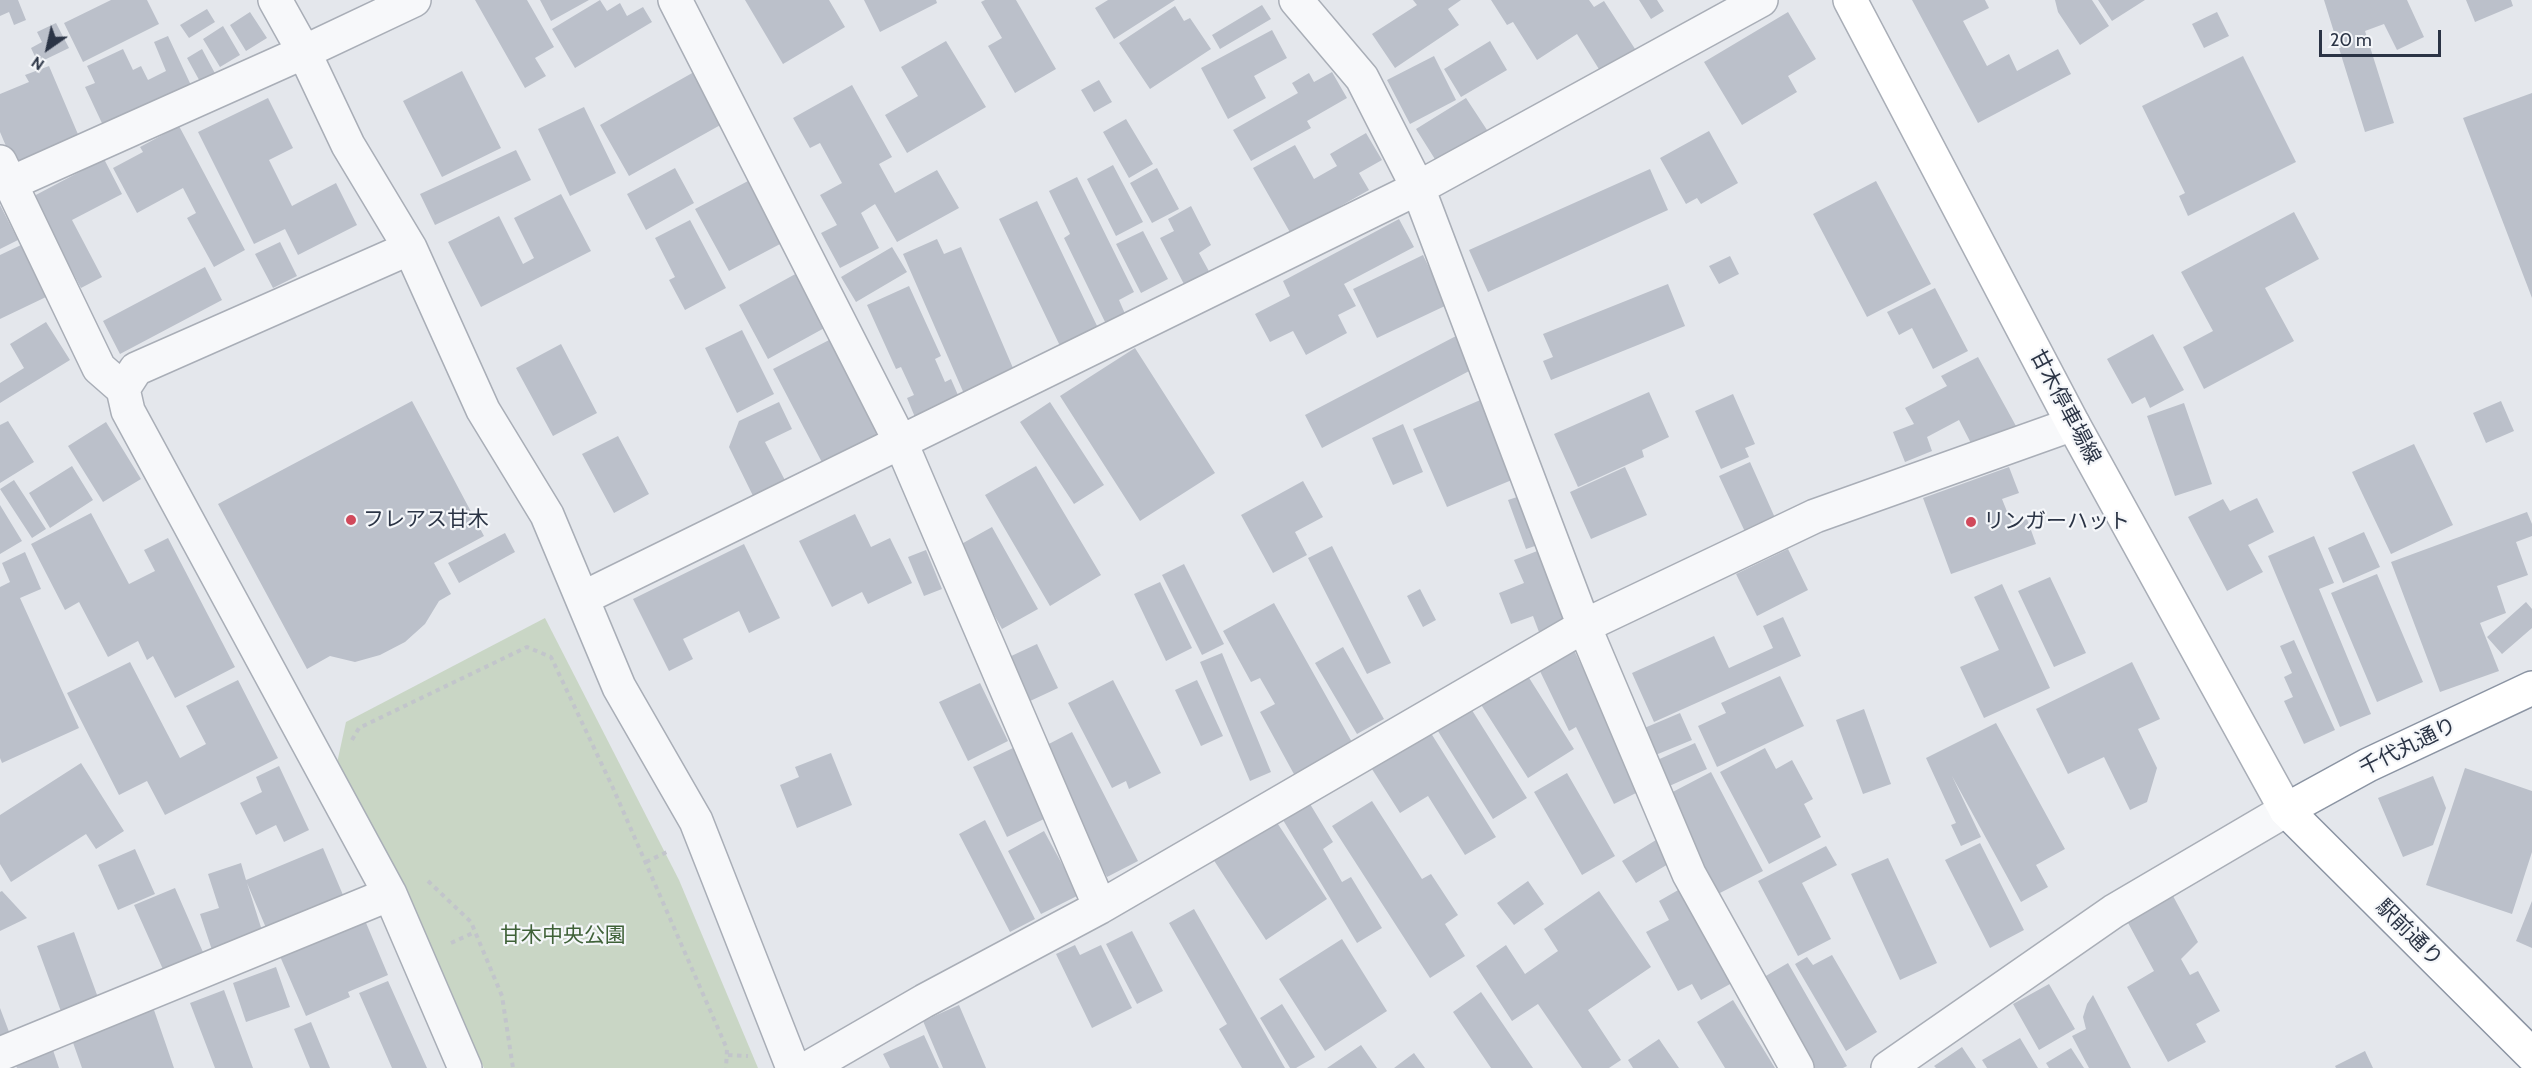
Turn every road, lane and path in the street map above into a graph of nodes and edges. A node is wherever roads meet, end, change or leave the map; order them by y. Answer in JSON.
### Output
{"nodes":[{"id":1,"x":275,"y":0,"type":"edge"},
{"id":2,"x":414,"y":0,"type":"edge"},
{"id":3,"x":675,"y":0,"type":"edge"},
{"id":4,"x":1296,"y":0,"type":"edge"},
{"id":5,"x":1761,"y":0,"type":"edge"},
{"id":6,"x":1850,"y":0,"type":"edge"},
{"id":7,"x":304,"y":52,"type":"junction"},
{"id":8,"x":4,"y":173,"type":"edge"},
{"id":9,"x":1418,"y":188,"type":"junction"},
{"id":10,"x":410,"y":248,"type":"junction"},
{"id":11,"x":123,"y":389,"type":"junction"},
{"id":12,"x":2073,"y":424,"type":"junction"},
{"id":13,"x":901,"y":443,"type":"junction"},
{"id":14,"x":583,"y":598,"type":"junction"},
{"id":15,"x":1584,"y":626,"type":"junction"},
{"id":16,"x":2532,"y":688,"type":"edge"},
{"id":17,"x":356,"y":747,"type":"dead end"},
{"id":18,"x":2286,"y":810,"type":"junction"},
{"id":19,"x":675,"y":848,"type":"dead end"},
{"id":20,"x":646,"y":862,"type":"junction"},
{"id":21,"x":425,"y":878,"type":"dead end"},
{"id":22,"x":390,"y":894,"type":"junction"},
{"id":23,"x":1100,"y":907,"type":"junction"},
{"id":24,"x":0,"y":1054,"type":"edge"},
{"id":25,"x":2532,"y":1055,"type":"edge"},
{"id":26,"x":465,"y":1068,"type":"edge"},
{"id":27,"x":513,"y":1068,"type":"edge"},
{"id":28,"x":726,"y":1068,"type":"edge"},
{"id":29,"x":794,"y":1068,"type":"edge"},
{"id":30,"x":808,"y":1068,"type":"edge"},
{"id":31,"x":1797,"y":1068,"type":"edge"},
{"id":32,"x":1888,"y":1068,"type":"edge"}],
"edges":[{"from":1,"to":7,"type":"street"},
{"from":2,"to":7,"type":"street"},
{"from":3,"to":13,"type":"street"},
{"from":4,"to":9,"type":"street"},
{"from":5,"to":9,"type":"street"},
{"from":6,"to":12,"type":"main road","name":"甘木停車場線"},
{"from":7,"to":8,"type":"street"},
{"from":7,"to":10,"type":"street"},
{"from":8,"to":11,"type":"street"},
{"from":9,"to":13,"type":"street"},
{"from":9,"to":15,"type":"street"},
{"from":10,"to":11,"type":"street"},
{"from":10,"to":14,"type":"street"},
{"from":11,"to":22,"type":"street"},
{"from":12,"to":15,"type":"street"},
{"from":12,"to":18,"type":"main road","name":"甘木停車場線"},
{"from":13,"to":14,"type":"street"},
{"from":13,"to":23,"type":"street"},
{"from":14,"to":29,"type":"street"},
{"from":15,"to":23,"type":"street"},
{"from":15,"to":31,"type":"street"},
{"from":16,"to":18,"type":"main road","name":"千代丸通り"},
{"from":17,"to":20,"type":"path"},
{"from":18,"to":25,"type":"main road","name":"駅前通り"},
{"from":18,"to":32,"type":"street"},
{"from":19,"to":20,"type":"path"},
{"from":20,"to":28,"type":"path"},
{"from":21,"to":27,"type":"path"},
{"from":22,"to":24,"type":"street"},
{"from":22,"to":26,"type":"street"},
{"from":23,"to":30,"type":"street"}]}
